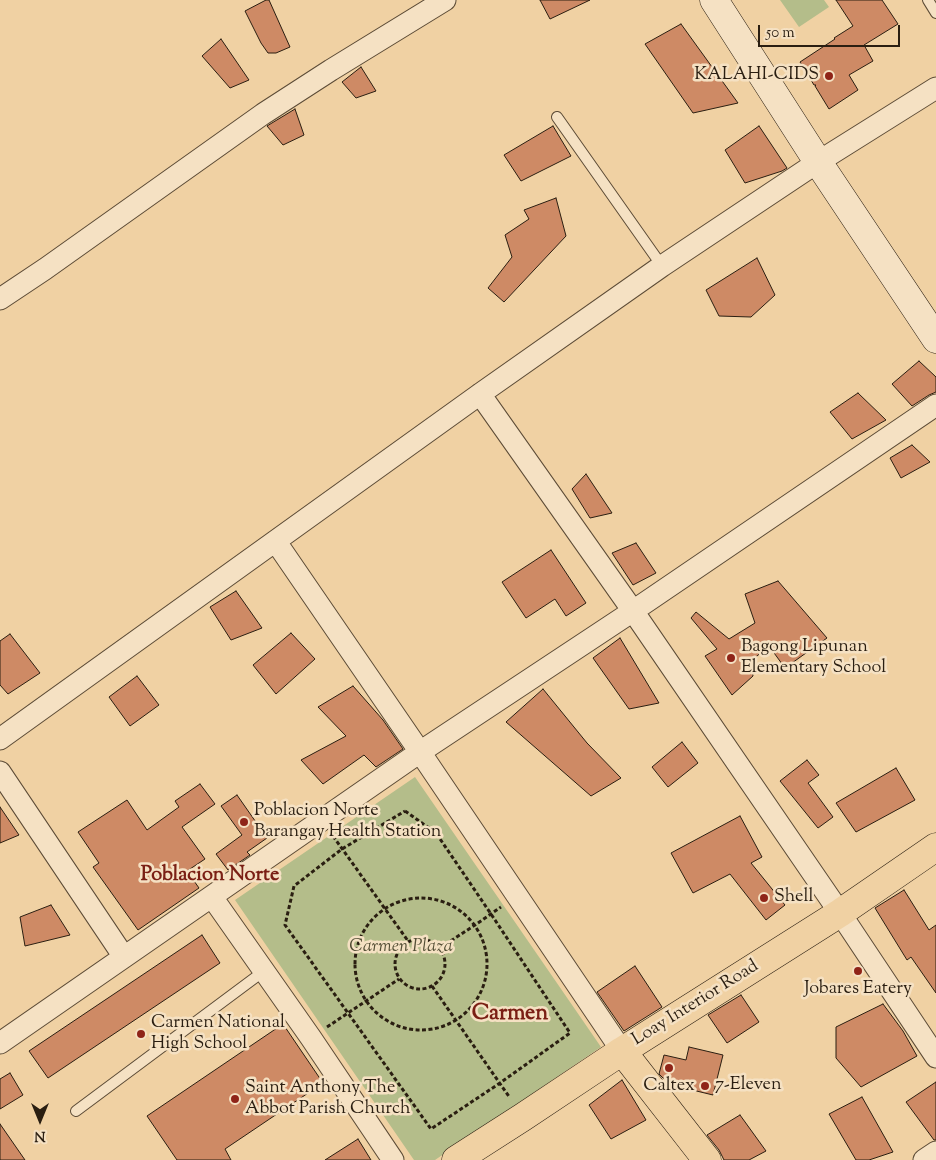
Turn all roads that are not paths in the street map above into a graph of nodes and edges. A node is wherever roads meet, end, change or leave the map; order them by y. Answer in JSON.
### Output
{"nodes":[{"id":1,"x":445,"y":0,"type":"edge"},
{"id":2,"x":714,"y":0,"type":"edge"},
{"id":3,"x":928,"y":0,"type":"edge"},
{"id":4,"x":936,"y":13,"type":"edge"},
{"id":5,"x":936,"y":88,"type":"edge"},
{"id":6,"x":557,"y":117,"type":"dead end"},
{"id":7,"x":818,"y":162,"type":"junction"},
{"id":8,"x":662,"y":266,"type":"junction"},
{"id":9,"x":0,"y":299,"type":"edge"},
{"id":10,"x":936,"y":339,"type":"edge"},
{"id":11,"x":480,"y":394,"type":"junction"},
{"id":12,"x":936,"y":405,"type":"edge"},
{"id":13,"x":276,"y":542,"type":"junction"},
{"id":14,"x":633,"y":611,"type":"junction"},
{"id":15,"x":0,"y":739,"type":"edge"},
{"id":16,"x":420,"y":752,"type":"junction"},
{"id":17,"x":0,"y":772,"type":"edge"},
{"id":18,"x":936,"y":847,"type":"edge"},
{"id":19,"x":212,"y":897,"type":"junction"},
{"id":20,"x":840,"y":913,"type":"junction"},
{"id":21,"x":124,"y":957,"type":"junction"},
{"id":22,"x":264,"y":971,"type":"junction"},
{"id":23,"x":0,"y":1043,"type":"edge"},
{"id":24,"x":622,"y":1051,"type":"junction"},
{"id":25,"x":936,"y":1057,"type":"edge"},
{"id":26,"x":76,"y":1111,"type":"dead end"},
{"id":27,"x":936,"y":1152,"type":"edge"},
{"id":28,"x":393,"y":1160,"type":"edge"},
{"id":29,"x":456,"y":1160,"type":"edge"},
{"id":30,"x":707,"y":1160,"type":"edge"},
{"id":31,"x":924,"y":1160,"type":"edge"}],
"edges":[{"from":1,"to":9,"type":"street"},
{"from":2,"to":7,"type":"street"},
{"from":3,"to":4,"type":"lane"},
{"from":5,"to":7,"type":"street"},
{"from":6,"to":8,"type":"lane"},
{"from":7,"to":8,"type":"street"},
{"from":7,"to":10,"type":"street"},
{"from":8,"to":11,"type":"street"},
{"from":11,"to":13,"type":"street"},
{"from":11,"to":14,"type":"street"},
{"from":12,"to":14,"type":"street"},
{"from":13,"to":15,"type":"street"},
{"from":13,"to":16,"type":"street"},
{"from":14,"to":16,"type":"street"},
{"from":14,"to":20,"type":"street"},
{"from":16,"to":19,"type":"street"},
{"from":16,"to":24,"type":"street"},
{"from":17,"to":21,"type":"street"},
{"from":18,"to":20,"type":"main road","name":"Loay Interior Road"},
{"from":19,"to":21,"type":"street"},
{"from":19,"to":22,"type":"street"},
{"from":20,"to":24,"type":"main road","name":"Loay Interior Road"},
{"from":20,"to":25,"type":"street"},
{"from":21,"to":23,"type":"street"},
{"from":22,"to":26,"type":"lane"},
{"from":22,"to":28,"type":"street"},
{"from":24,"to":29,"type":"main road","name":"Loay Interior Road"},
{"from":24,"to":30,"type":"main road"},
{"from":27,"to":31,"type":"street"}]}
